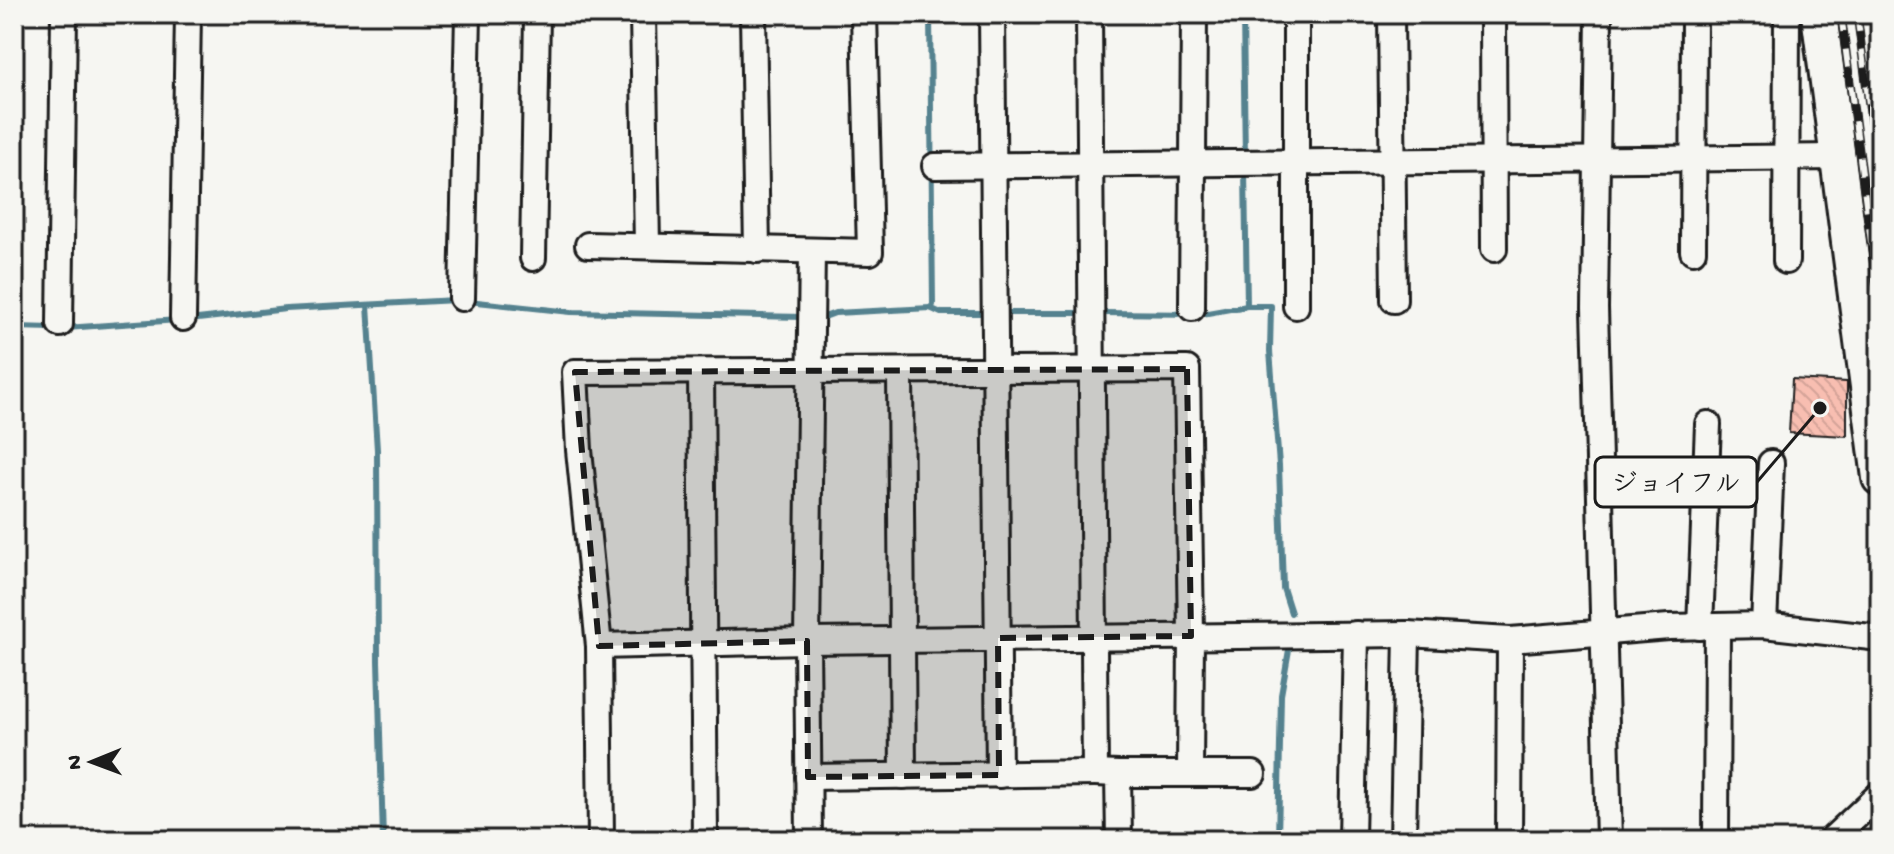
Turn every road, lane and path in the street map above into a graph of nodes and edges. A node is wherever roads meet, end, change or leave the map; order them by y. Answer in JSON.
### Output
{"nodes":[{"id":1,"x":64,"y":14,"type":"edge"},
{"id":2,"x":188,"y":14,"type":"edge"},
{"id":3,"x":468,"y":14,"type":"edge"},
{"id":4,"x":537,"y":14,"type":"edge"},
{"id":5,"x":643,"y":14,"type":"edge"},
{"id":6,"x":753,"y":14,"type":"edge"},
{"id":7,"x":864,"y":14,"type":"edge"},
{"id":8,"x":992,"y":14,"type":"edge"},
{"id":9,"x":1089,"y":14,"type":"edge"},
{"id":10,"x":1194,"y":14,"type":"edge"},
{"id":11,"x":1296,"y":14,"type":"edge"},
{"id":12,"x":1391,"y":14,"type":"edge"},
{"id":13,"x":1493,"y":14,"type":"edge"},
{"id":14,"x":1599,"y":14,"type":"edge"},
{"id":15,"x":1694,"y":14,"type":"edge"},
{"id":16,"x":1787,"y":14,"type":"edge"},
{"id":17,"x":1819,"y":14,"type":"edge"},
{"id":18,"x":1838,"y":157,"type":"junction"},
{"id":19,"x":1787,"y":158,"type":"junction"},
{"id":20,"x":1694,"y":159,"type":"junction"},
{"id":21,"x":1495,"y":161,"type":"junction"},
{"id":22,"x":1597,"y":161,"type":"junction"},
{"id":23,"x":1393,"y":162,"type":"junction"},
{"id":24,"x":1192,"y":163,"type":"junction"},
{"id":25,"x":1297,"y":163,"type":"junction"},
{"id":26,"x":1091,"y":164,"type":"junction"},
{"id":27,"x":992,"y":165,"type":"junction"},
{"id":28,"x":935,"y":166,"type":"dead end"},
{"id":29,"x":588,"y":245,"type":"dead end"},
{"id":30,"x":647,"y":246,"type":"junction"},
{"id":31,"x":1494,"y":249,"type":"dead end"},
{"id":32,"x":757,"y":250,"type":"junction"},
{"id":33,"x":812,"y":251,"type":"junction"},
{"id":34,"x":1693,"y":251,"type":"dead end"},
{"id":35,"x":533,"y":258,"type":"dead end"},
{"id":36,"x":1786,"y":261,"type":"dead end"},
{"id":37,"x":462,"y":298,"type":"dead end"},
{"id":38,"x":1394,"y":300,"type":"dead end"},
{"id":39,"x":1296,"y":306,"type":"dead end"},
{"id":40,"x":1192,"y":308,"type":"dead end"},
{"id":41,"x":183,"y":318,"type":"dead end"},
{"id":42,"x":60,"y":324,"type":"dead end"},
{"id":43,"x":1092,"y":370,"type":"junction"},
{"id":44,"x":994,"y":371,"type":"junction"},
{"id":45,"x":900,"y":372,"type":"junction"},
{"id":46,"x":701,"y":373,"type":"junction"},
{"id":47,"x":810,"y":373,"type":"junction"},
{"id":48,"x":1708,"y":424,"type":"dead end"},
{"id":49,"x":1771,"y":463,"type":"dead end"},
{"id":50,"x":1880,"y":478,"type":"edge"},
{"id":51,"x":1764,"y":625,"type":"junction"},
{"id":52,"x":1708,"y":626,"type":"junction"},
{"id":53,"x":1604,"y":632,"type":"junction"},
{"id":54,"x":1356,"y":634,"type":"junction"},
{"id":55,"x":1407,"y":634,"type":"junction"},
{"id":56,"x":1191,"y":636,"type":"junction"},
{"id":57,"x":1095,"y":637,"type":"junction"},
{"id":58,"x":998,"y":638,"type":"junction"},
{"id":59,"x":1880,"y":638,"type":"edge"},
{"id":60,"x":903,"y":639,"type":"junction"},
{"id":61,"x":1510,"y":640,"type":"junction"},
{"id":62,"x":807,"y":641,"type":"junction"},
{"id":63,"x":702,"y":643,"type":"junction"},
{"id":64,"x":599,"y":646,"type":"junction"},
{"id":65,"x":1107,"y":774,"type":"junction"},
{"id":66,"x":1190,"y":774,"type":"junction"},
{"id":67,"x":1253,"y":774,"type":"dead end"},
{"id":68,"x":999,"y":775,"type":"junction"},
{"id":69,"x":903,"y":776,"type":"junction"},
{"id":70,"x":808,"y":777,"type":"junction"},
{"id":71,"x":1880,"y":794,"type":"edge"},
{"id":72,"x":601,"y":840,"type":"edge"},
{"id":73,"x":705,"y":840,"type":"edge"},
{"id":74,"x":809,"y":840,"type":"edge"},
{"id":75,"x":1119,"y":840,"type":"edge"},
{"id":76,"x":1352,"y":840,"type":"edge"},
{"id":77,"x":1403,"y":840,"type":"edge"},
{"id":78,"x":1509,"y":840,"type":"edge"},
{"id":79,"x":1609,"y":840,"type":"edge"},
{"id":80,"x":1716,"y":840,"type":"edge"},
{"id":81,"x":1831,"y":840,"type":"edge"}],
"edges":[{"from":1,"to":42,"type":"street"},
{"from":2,"to":41,"type":"street"},
{"from":3,"to":37,"type":"street"},
{"from":4,"to":35,"type":"street"},
{"from":5,"to":30,"type":"street"},
{"from":6,"to":32,"type":"street"},
{"from":7,"to":33,"type":"street"},
{"from":8,"to":27,"type":"street"},
{"from":9,"to":26,"type":"street"},
{"from":10,"to":24,"type":"street"},
{"from":11,"to":25,"type":"street"},
{"from":12,"to":23,"type":"street"},
{"from":13,"to":21,"type":"street"},
{"from":14,"to":22,"type":"street"},
{"from":15,"to":20,"type":"street"},
{"from":16,"to":19,"type":"street"},
{"from":17,"to":18,"type":"main road"},
{"from":18,"to":19,"type":"street"},
{"from":18,"to":50,"type":"main road"},
{"from":19,"to":20,"type":"street"},
{"from":19,"to":36,"type":"street"},
{"from":20,"to":22,"type":"street"},
{"from":20,"to":34,"type":"street"},
{"from":21,"to":22,"type":"street"},
{"from":21,"to":23,"type":"street"},
{"from":21,"to":31,"type":"street"},
{"from":22,"to":53,"type":"street"},
{"from":23,"to":25,"type":"street"},
{"from":23,"to":38,"type":"street"},
{"from":24,"to":25,"type":"street"},
{"from":24,"to":26,"type":"street"},
{"from":24,"to":40,"type":"street"},
{"from":25,"to":39,"type":"street"},
{"from":26,"to":27,"type":"street"},
{"from":26,"to":43,"type":"street"},
{"from":27,"to":28,"type":"street"},
{"from":27,"to":44,"type":"street"},
{"from":29,"to":30,"type":"street"},
{"from":30,"to":32,"type":"street"},
{"from":32,"to":33,"type":"street"},
{"from":33,"to":47,"type":"street"},
{"from":43,"to":44,"type":"street"},
{"from":43,"to":56,"type":"street"},
{"from":43,"to":57,"type":"street"},
{"from":44,"to":45,"type":"street"},
{"from":44,"to":58,"type":"street"},
{"from":45,"to":47,"type":"street"},
{"from":45,"to":60,"type":"street"},
{"from":46,"to":47,"type":"street"},
{"from":46,"to":63,"type":"street"},
{"from":46,"to":64,"type":"street"},
{"from":47,"to":62,"type":"street"},
{"from":48,"to":52,"type":"street"},
{"from":49,"to":51,"type":"street"},
{"from":51,"to":52,"type":"street"},
{"from":51,"to":59,"type":"street"},
{"from":52,"to":53,"type":"street"},
{"from":52,"to":80,"type":"street"},
{"from":53,"to":61,"type":"street"},
{"from":53,"to":79,"type":"street"},
{"from":54,"to":55,"type":"street"},
{"from":54,"to":56,"type":"street"},
{"from":54,"to":76,"type":"street"},
{"from":55,"to":61,"type":"street"},
{"from":55,"to":77,"type":"street"},
{"from":56,"to":57,"type":"street"},
{"from":56,"to":66,"type":"street"},
{"from":57,"to":58,"type":"street"},
{"from":57,"to":65,"type":"street"},
{"from":58,"to":60,"type":"street"},
{"from":58,"to":68,"type":"street"},
{"from":60,"to":62,"type":"street"},
{"from":60,"to":69,"type":"street"},
{"from":61,"to":78,"type":"street"},
{"from":62,"to":63,"type":"street"},
{"from":62,"to":70,"type":"street"},
{"from":63,"to":64,"type":"street"},
{"from":63,"to":73,"type":"street"},
{"from":64,"to":72,"type":"street"},
{"from":65,"to":66,"type":"street"},
{"from":65,"to":68,"type":"street"},
{"from":65,"to":75,"type":"street"},
{"from":66,"to":67,"type":"street"},
{"from":68,"to":69,"type":"street"},
{"from":69,"to":70,"type":"street"},
{"from":70,"to":74,"type":"street"},
{"from":71,"to":81,"type":"street"}]}
